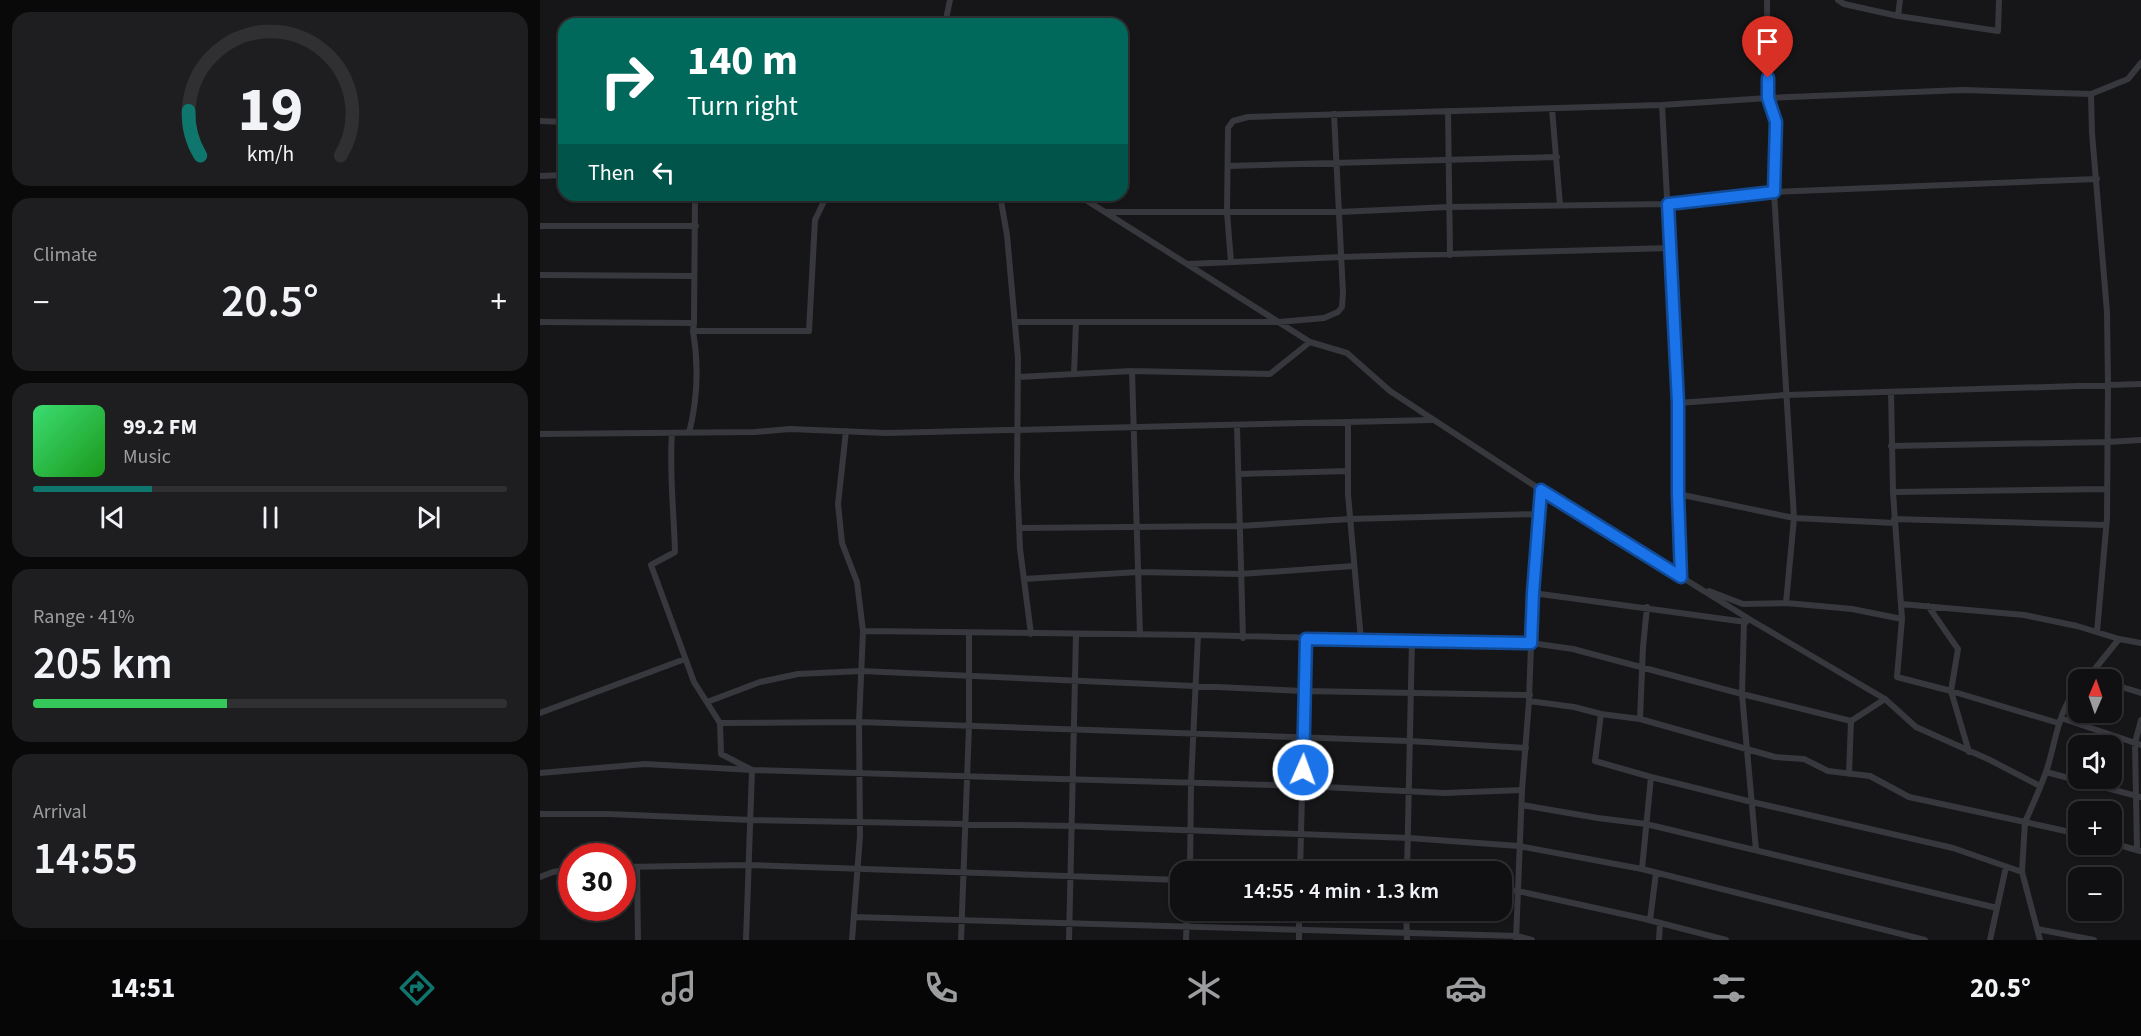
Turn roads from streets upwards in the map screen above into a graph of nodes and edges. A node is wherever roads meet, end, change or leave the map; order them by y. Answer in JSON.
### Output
{"nodes":[{"id":1,"x":950,"y":0,"type":"edge"},
{"id":2,"x":1767,"y":0,"type":"edge"},
{"id":3,"x":1838,"y":0,"type":"edge"},
{"id":4,"x":1900,"y":0,"type":"edge"},
{"id":5,"x":1999,"y":0,"type":"edge"},
{"id":6,"x":1898,"y":16,"type":"junction"},
{"id":7,"x":946,"y":18,"type":"edge"},
{"id":8,"x":2141,"y":63,"type":"edge"},
{"id":9,"x":2091,"y":94,"type":"junction"},
{"id":10,"x":1768,"y":98,"type":"junction"},
{"id":11,"x":1662,"y":105,"type":"junction"},
{"id":12,"x":1551,"y":109,"type":"junction"},
{"id":13,"x":1448,"y":111,"type":"junction"},
{"id":14,"x":1334,"y":114,"type":"junction"},
{"id":15,"x":540,"y":121,"type":"edge"},
{"id":16,"x":558,"y":122,"type":"edge"},
{"id":17,"x":1557,"y":157,"type":"junction"},
{"id":18,"x":1449,"y":160,"type":"junction"},
{"id":19,"x":1336,"y":164,"type":"junction"},
{"id":20,"x":1228,"y":166,"type":"junction"},
{"id":21,"x":558,"y":175,"type":"edge"},
{"id":22,"x":540,"y":176,"type":"edge"},
{"id":23,"x":2097,"y":179,"type":"junction"},
{"id":24,"x":1774,"y":192,"type":"junction"},
{"id":25,"x":695,"y":201,"type":"edge"},
{"id":26,"x":824,"y":201,"type":"edge"},
{"id":27,"x":1001,"y":201,"type":"edge"},
{"id":28,"x":1088,"y":201,"type":"edge"},
{"id":29,"x":1668,"y":204,"type":"junction"},
{"id":30,"x":1560,"y":205,"type":"junction"},
{"id":31,"x":1449,"y":207,"type":"junction"},
{"id":32,"x":1106,"y":212,"type":"junction"},
{"id":33,"x":1227,"y":212,"type":"junction"},
{"id":34,"x":1339,"y":212,"type":"junction"},
{"id":35,"x":540,"y":226,"type":"edge"},
{"id":36,"x":696,"y":226,"type":"junction"},
{"id":37,"x":1671,"y":248,"type":"junction"},
{"id":38,"x":1450,"y":255,"type":"junction"},
{"id":39,"x":1341,"y":257,"type":"junction"},
{"id":40,"x":1231,"y":262,"type":"junction"},
{"id":41,"x":1188,"y":264,"type":"junction"},
{"id":42,"x":540,"y":275,"type":"edge"},
{"id":43,"x":693,"y":276,"type":"junction"},
{"id":44,"x":540,"y":322,"type":"edge"},
{"id":45,"x":1015,"y":322,"type":"junction"},
{"id":46,"x":1076,"y":322,"type":"junction"},
{"id":47,"x":1279,"y":322,"type":"junction"},
{"id":48,"x":693,"y":327,"type":"junction"},
{"id":49,"x":1310,"y":342,"type":"junction"},
{"id":50,"x":1132,"y":371,"type":"junction"},
{"id":51,"x":1074,"y":374,"type":"junction"},
{"id":52,"x":1018,"y":377,"type":"junction"},
{"id":53,"x":2141,"y":384,"type":"edge"},
{"id":54,"x":2108,"y":385,"type":"junction"},
{"id":55,"x":1891,"y":393,"type":"junction"},
{"id":56,"x":1786,"y":395,"type":"junction"},
{"id":57,"x":1678,"y":403,"type":"junction"},
{"id":58,"x":1434,"y":420,"type":"junction"},
{"id":59,"x":1348,"y":423,"type":"junction"},
{"id":60,"x":1237,"y":426,"type":"junction"},
{"id":61,"x":1133,"y":427,"type":"junction"},
{"id":62,"x":1017,"y":430,"type":"junction"},
{"id":63,"x":846,"y":431,"type":"junction"},
{"id":64,"x":672,"y":433,"type":"junction"},
{"id":65,"x":689,"y":433,"type":"junction"},
{"id":66,"x":540,"y":434,"type":"edge"},
{"id":67,"x":2141,"y":440,"type":"edge"},
{"id":68,"x":2108,"y":442,"type":"junction"},
{"id":69,"x":1892,"y":446,"type":"junction"},
{"id":70,"x":1348,"y":471,"type":"junction"},
{"id":71,"x":1239,"y":474,"type":"junction"},
{"id":72,"x":2107,"y":489,"type":"junction"},
{"id":73,"x":1541,"y":490,"type":"junction"},
{"id":74,"x":1893,"y":492,"type":"junction"},
{"id":75,"x":1678,"y":494,"type":"junction"},
{"id":76,"x":1539,"y":514,"type":"junction"},
{"id":77,"x":1794,"y":518,"type":"junction"},
{"id":78,"x":1350,"y":519,"type":"junction"},
{"id":79,"x":1894,"y":521,"type":"junction"},
{"id":80,"x":2106,"y":525,"type":"junction"},
{"id":81,"x":1240,"y":526,"type":"junction"},
{"id":82,"x":1136,"y":527,"type":"junction"},
{"id":83,"x":1019,"y":528,"type":"junction"},
{"id":84,"x":1354,"y":566,"type":"junction"},
{"id":85,"x":1138,"y":572,"type":"junction"},
{"id":86,"x":1240,"y":574,"type":"junction"},
{"id":87,"x":1681,"y":577,"type":"junction"},
{"id":88,"x":1024,"y":579,"type":"junction"},
{"id":89,"x":1695,"y":585,"type":"junction"},
{"id":90,"x":1533,"y":593,"type":"junction"},
{"id":91,"x":1786,"y":603,"type":"junction"},
{"id":92,"x":1901,"y":604,"type":"junction"},
{"id":93,"x":1928,"y":606,"type":"junction"},
{"id":94,"x":1647,"y":607,"type":"junction"},
{"id":95,"x":1902,"y":619,"type":"junction"},
{"id":96,"x":1744,"y":622,"type":"junction"},
{"id":97,"x":1754,"y":622,"type":"junction"},
{"id":98,"x":863,"y":631,"type":"junction"},
{"id":99,"x":2097,"y":632,"type":"junction"},
{"id":100,"x":969,"y":633,"type":"junction"},
{"id":101,"x":1031,"y":634,"type":"junction"},
{"id":102,"x":1076,"y":635,"type":"junction"},
{"id":103,"x":1140,"y":635,"type":"junction"},
{"id":104,"x":1198,"y":635,"type":"junction"},
{"id":105,"x":1243,"y":638,"type":"junction"},
{"id":106,"x":1306,"y":639,"type":"junction"},
{"id":107,"x":2119,"y":639,"type":"junction"},
{"id":108,"x":1361,"y":640,"type":"junction"},
{"id":109,"x":1412,"y":640,"type":"junction"},
{"id":110,"x":1531,"y":643,"type":"junction"},
{"id":111,"x":2141,"y":643,"type":"edge"},
{"id":112,"x":685,"y":659,"type":"junction"},
{"id":113,"x":1642,"y":667,"type":"junction"},
{"id":114,"x":2094,"y":669,"type":"edge"},
{"id":115,"x":861,"y":671,"type":"junction"},
{"id":116,"x":969,"y":676,"type":"junction"},
{"id":117,"x":1074,"y":682,"type":"junction"},
{"id":118,"x":1196,"y":687,"type":"junction"},
{"id":119,"x":2122,"y":687,"type":"edge"},
{"id":120,"x":1304,"y":691,"type":"junction"},
{"id":121,"x":1951,"y":691,"type":"junction"},
{"id":122,"x":1410,"y":692,"type":"junction"},
{"id":123,"x":2141,"y":693,"type":"edge"},
{"id":124,"x":1742,"y":694,"type":"junction"},
{"id":125,"x":1529,"y":698,"type":"junction"},
{"id":126,"x":1885,"y":699,"type":"junction"},
{"id":127,"x":707,"y":702,"type":"junction"},
{"id":128,"x":2068,"y":704,"type":"edge"},
{"id":129,"x":540,"y":713,"type":"edge"},
{"id":130,"x":1601,"y":714,"type":"junction"},
{"id":131,"x":1640,"y":719,"type":"junction"},
{"id":132,"x":2060,"y":720,"type":"junction"},
{"id":133,"x":2141,"y":720,"type":"edge"},
{"id":134,"x":1851,"y":721,"type":"junction"},
{"id":135,"x":859,"y":722,"type":"junction"},
{"id":136,"x":720,"y":723,"type":"junction"},
{"id":137,"x":969,"y":726,"type":"junction"},
{"id":138,"x":1072,"y":730,"type":"junction"},
{"id":139,"x":1193,"y":734,"type":"junction"},
{"id":140,"x":1304,"y":738,"type":"junction"},
{"id":141,"x":1409,"y":741,"type":"junction"},
{"id":142,"x":2138,"y":744,"type":"edge"},
{"id":143,"x":1526,"y":748,"type":"junction"},
{"id":144,"x":1747,"y":749,"type":"junction"},
{"id":145,"x":1969,"y":752,"type":"junction"},
{"id":146,"x":752,"y":770,"type":"junction"},
{"id":147,"x":2046,"y":772,"type":"junction"},
{"id":148,"x":540,"y":773,"type":"edge"},
{"id":149,"x":860,"y":773,"type":"junction"},
{"id":150,"x":1849,"y":774,"type":"junction"},
{"id":151,"x":966,"y":777,"type":"junction"},
{"id":152,"x":1651,"y":777,"type":"junction"},
{"id":153,"x":1072,"y":780,"type":"junction"},
{"id":154,"x":1191,"y":783,"type":"junction"},
{"id":155,"x":1303,"y":786,"type":"junction"},
{"id":156,"x":2040,"y":786,"type":"junction"},
{"id":157,"x":1522,"y":790,"type":"junction"},
{"id":158,"x":1408,"y":791,"type":"junction"},
{"id":159,"x":2138,"y":796,"type":"edge"},
{"id":160,"x":1752,"y":802,"type":"junction"},
{"id":161,"x":1522,"y":805,"type":"junction"},
{"id":162,"x":540,"y":814,"type":"edge"},
{"id":163,"x":751,"y":820,"type":"junction"},
{"id":164,"x":861,"y":821,"type":"junction"},
{"id":165,"x":2025,"y":822,"type":"junction"},
{"id":166,"x":964,"y":824,"type":"junction"},
{"id":167,"x":1646,"y":824,"type":"junction"},
{"id":168,"x":1071,"y":826,"type":"junction"},
{"id":169,"x":1192,"y":831,"type":"junction"},
{"id":170,"x":2068,"y":832,"type":"edge"},
{"id":171,"x":1301,"y":834,"type":"junction"},
{"id":172,"x":1409,"y":838,"type":"junction"},
{"id":173,"x":1520,"y":846,"type":"junction"},
{"id":174,"x":2122,"y":846,"type":"edge"},
{"id":175,"x":1756,"y":850,"type":"junction"},
{"id":176,"x":2139,"y":851,"type":"edge"},
{"id":177,"x":1191,"y":861,"type":"edge"},
{"id":178,"x":1300,"y":861,"type":"edge"},
{"id":179,"x":1408,"y":861,"type":"edge"},
{"id":180,"x":749,"y":865,"type":"junction"},
{"id":181,"x":636,"y":867,"type":"joint"},
{"id":182,"x":2006,"y":867,"type":"junction"},
{"id":183,"x":858,"y":869,"type":"junction"},
{"id":184,"x":1642,"y":869,"type":"junction"},
{"id":185,"x":558,"y":871,"type":"edge"},
{"id":186,"x":2022,"y":872,"type":"junction"},
{"id":187,"x":962,"y":873,"type":"junction"},
{"id":188,"x":1656,"y":873,"type":"junction"},
{"id":189,"x":540,"y":877,"type":"edge"},
{"id":190,"x":1070,"y":878,"type":"junction"},
{"id":191,"x":1170,"y":880,"type":"edge"},
{"id":192,"x":1512,"y":891,"type":"edge"},
{"id":193,"x":1518,"y":891,"type":"junction"},
{"id":194,"x":1997,"y":908,"type":"junction"},
{"id":195,"x":854,"y":917,"type":"junction"},
{"id":196,"x":960,"y":920,"type":"junction"},
{"id":197,"x":1650,"y":920,"type":"junction"},
{"id":198,"x":1186,"y":921,"type":"edge"},
{"id":199,"x":1299,"y":921,"type":"edge"},
{"id":200,"x":1406,"y":921,"type":"edge"},
{"id":201,"x":1069,"y":922,"type":"junction"},
{"id":202,"x":1660,"y":923,"type":"junction"},
{"id":203,"x":1186,"y":926,"type":"junction"},
{"id":204,"x":2037,"y":929,"type":"junction"},
{"id":205,"x":1299,"y":930,"type":"junction"},
{"id":206,"x":1407,"y":937,"type":"edge"},
{"id":207,"x":1517,"y":938,"type":"edge"},
{"id":208,"x":638,"y":940,"type":"edge"},
{"id":209,"x":746,"y":940,"type":"edge"},
{"id":210,"x":852,"y":940,"type":"edge"},
{"id":211,"x":961,"y":940,"type":"edge"},
{"id":212,"x":1069,"y":940,"type":"edge"},
{"id":213,"x":1186,"y":940,"type":"edge"},
{"id":214,"x":1299,"y":940,"type":"edge"},
{"id":215,"x":1532,"y":940,"type":"edge"},
{"id":216,"x":1659,"y":940,"type":"edge"},
{"id":217,"x":1726,"y":940,"type":"edge"},
{"id":218,"x":1925,"y":940,"type":"edge"},
{"id":219,"x":1990,"y":940,"type":"edge"},
{"id":220,"x":2040,"y":940,"type":"edge"},
{"id":221,"x":2094,"y":940,"type":"edge"}],
"edges":[{"from":1,"to":7,"type":"street"},
{"from":2,"to":10,"type":"street"},
{"from":3,"to":6,"type":"street"},
{"from":4,"to":6,"type":"street"},
{"from":5,"to":6,"type":"street"},
{"from":8,"to":9,"type":"street"},
{"from":9,"to":10,"type":"street"},
{"from":9,"to":23,"type":"street"},
{"from":10,"to":11,"type":"street"},
{"from":10,"to":24,"type":"street"},
{"from":11,"to":12,"type":"street"},
{"from":11,"to":29,"type":"street"},
{"from":12,"to":13,"type":"street"},
{"from":12,"to":17,"type":"street"},
{"from":13,"to":14,"type":"street"},
{"from":13,"to":18,"type":"street"},
{"from":14,"to":19,"type":"street"},
{"from":14,"to":20,"type":"street"},
{"from":15,"to":16,"type":"street"},
{"from":17,"to":18,"type":"street"},
{"from":17,"to":30,"type":"street"},
{"from":18,"to":19,"type":"street"},
{"from":18,"to":31,"type":"street"},
{"from":19,"to":20,"type":"street"},
{"from":19,"to":34,"type":"street"},
{"from":20,"to":33,"type":"street"},
{"from":21,"to":22,"type":"street"},
{"from":23,"to":24,"type":"street"},
{"from":23,"to":54,"type":"street"},
{"from":24,"to":29,"type":"street"},
{"from":24,"to":56,"type":"street"},
{"from":25,"to":36,"type":"street"},
{"from":26,"to":48,"type":"street"},
{"from":27,"to":45,"type":"street"},
{"from":28,"to":32,"type":"street"},
{"from":29,"to":30,"type":"street"},
{"from":29,"to":37,"type":"street"},
{"from":30,"to":31,"type":"street"},
{"from":31,"to":34,"type":"street"},
{"from":31,"to":38,"type":"street"},
{"from":32,"to":33,"type":"street"},
{"from":32,"to":41,"type":"street"},
{"from":33,"to":34,"type":"street"},
{"from":33,"to":40,"type":"street"},
{"from":34,"to":39,"type":"street"},
{"from":35,"to":36,"type":"street"},
{"from":36,"to":43,"type":"street"},
{"from":37,"to":38,"type":"street"},
{"from":37,"to":57,"type":"street"},
{"from":38,"to":39,"type":"street"},
{"from":39,"to":40,"type":"street"},
{"from":39,"to":47,"type":"street"},
{"from":40,"to":41,"type":"street"},
{"from":41,"to":47,"type":"street"},
{"from":42,"to":43,"type":"street"},
{"from":43,"to":48,"type":"street"},
{"from":44,"to":48,"type":"street"},
{"from":45,"to":46,"type":"street"},
{"from":45,"to":52,"type":"street"},
{"from":46,"to":47,"type":"street"},
{"from":46,"to":51,"type":"street"},
{"from":47,"to":49,"type":"street"},
{"from":48,"to":65,"type":"street"},
{"from":49,"to":50,"type":"street"},
{"from":49,"to":58,"type":"street"},
{"from":50,"to":51,"type":"street"},
{"from":50,"to":61,"type":"street"},
{"from":51,"to":52,"type":"street"},
{"from":52,"to":62,"type":"street"},
{"from":53,"to":54,"type":"street"},
{"from":54,"to":55,"type":"street"},
{"from":54,"to":68,"type":"street"},
{"from":55,"to":56,"type":"street"},
{"from":55,"to":69,"type":"street"},
{"from":56,"to":57,"type":"street"},
{"from":56,"to":77,"type":"street"},
{"from":57,"to":75,"type":"street"},
{"from":58,"to":59,"type":"street"},
{"from":58,"to":73,"type":"street"},
{"from":59,"to":60,"type":"street"},
{"from":59,"to":70,"type":"street"},
{"from":60,"to":61,"type":"street"},
{"from":60,"to":71,"type":"street"},
{"from":61,"to":62,"type":"street"},
{"from":61,"to":82,"type":"street"},
{"from":62,"to":63,"type":"street"},
{"from":62,"to":83,"type":"street"},
{"from":63,"to":65,"type":"street"},
{"from":63,"to":98,"type":"street"},
{"from":64,"to":65,"type":"street"},
{"from":64,"to":66,"type":"street"},
{"from":64,"to":112,"type":"street"},
{"from":67,"to":68,"type":"street"},
{"from":68,"to":69,"type":"street"},
{"from":68,"to":72,"type":"street"},
{"from":69,"to":74,"type":"street"},
{"from":70,"to":71,"type":"street"},
{"from":70,"to":78,"type":"street"},
{"from":71,"to":81,"type":"street"},
{"from":72,"to":74,"type":"street"},
{"from":72,"to":80,"type":"street"},
{"from":73,"to":76,"type":"street"},
{"from":73,"to":87,"type":"street"},
{"from":74,"to":79,"type":"street"},
{"from":75,"to":77,"type":"street"},
{"from":75,"to":87,"type":"street"},
{"from":76,"to":78,"type":"street"},
{"from":76,"to":90,"type":"street"},
{"from":77,"to":79,"type":"street"},
{"from":77,"to":91,"type":"street"},
{"from":78,"to":81,"type":"street"},
{"from":78,"to":84,"type":"street"},
{"from":79,"to":80,"type":"street"},
{"from":79,"to":92,"type":"street"},
{"from":80,"to":99,"type":"street"},
{"from":81,"to":82,"type":"street"},
{"from":81,"to":86,"type":"street"},
{"from":82,"to":83,"type":"street"},
{"from":82,"to":85,"type":"street"},
{"from":83,"to":88,"type":"street"},
{"from":84,"to":86,"type":"street"},
{"from":84,"to":108,"type":"street"},
{"from":85,"to":86,"type":"street"},
{"from":85,"to":88,"type":"street"},
{"from":85,"to":103,"type":"street"},
{"from":86,"to":105,"type":"street"},
{"from":87,"to":89,"type":"street"},
{"from":88,"to":101,"type":"street"},
{"from":89,"to":91,"type":"street"},
{"from":89,"to":97,"type":"street"},
{"from":90,"to":94,"type":"street"},
{"from":90,"to":110,"type":"street"},
{"from":91,"to":95,"type":"street"},
{"from":92,"to":93,"type":"street"},
{"from":92,"to":95,"type":"street"},
{"from":93,"to":99,"type":"street"},
{"from":93,"to":121,"type":"street"},
{"from":94,"to":96,"type":"street"},
{"from":94,"to":113,"type":"street"},
{"from":95,"to":121,"type":"street"},
{"from":96,"to":97,"type":"street"},
{"from":96,"to":124,"type":"street"},
{"from":97,"to":126,"type":"street"},
{"from":98,"to":100,"type":"street"},
{"from":98,"to":115,"type":"street"},
{"from":99,"to":107,"type":"street"},
{"from":100,"to":101,"type":"street"},
{"from":100,"to":116,"type":"street"},
{"from":101,"to":102,"type":"street"},
{"from":102,"to":103,"type":"street"},
{"from":102,"to":117,"type":"street"},
{"from":103,"to":104,"type":"street"},
{"from":104,"to":105,"type":"street"},
{"from":104,"to":118,"type":"street"},
{"from":105,"to":106,"type":"street"},
{"from":106,"to":108,"type":"street"},
{"from":106,"to":120,"type":"street"},
{"from":107,"to":111,"type":"street"},
{"from":107,"to":114,"type":"street"},
{"from":108,"to":109,"type":"street"},
{"from":109,"to":110,"type":"street"},
{"from":109,"to":122,"type":"street"},
{"from":110,"to":113,"type":"street"},
{"from":110,"to":125,"type":"street"},
{"from":112,"to":127,"type":"street"},
{"from":112,"to":129,"type":"street"},
{"from":113,"to":124,"type":"street"},
{"from":113,"to":131,"type":"street"},
{"from":115,"to":116,"type":"street"},
{"from":115,"to":127,"type":"street"},
{"from":115,"to":135,"type":"street"},
{"from":116,"to":117,"type":"street"},
{"from":116,"to":137,"type":"street"},
{"from":117,"to":118,"type":"street"},
{"from":117,"to":138,"type":"street"},
{"from":118,"to":120,"type":"street"},
{"from":118,"to":139,"type":"street"},
{"from":119,"to":123,"type":"street"},
{"from":120,"to":122,"type":"street"},
{"from":120,"to":140,"type":"street"},
{"from":121,"to":132,"type":"street"},
{"from":121,"to":145,"type":"street"},
{"from":122,"to":125,"type":"street"},
{"from":122,"to":141,"type":"street"},
{"from":124,"to":134,"type":"street"},
{"from":124,"to":144,"type":"street"},
{"from":125,"to":130,"type":"street"},
{"from":125,"to":143,"type":"street"},
{"from":126,"to":134,"type":"street"},
{"from":126,"to":145,"type":"street"},
{"from":127,"to":136,"type":"street"},
{"from":128,"to":132,"type":"street"},
{"from":130,"to":131,"type":"street"},
{"from":130,"to":152,"type":"street"},
{"from":131,"to":144,"type":"street"},
{"from":132,"to":142,"type":"street"},
{"from":132,"to":147,"type":"street"},
{"from":133,"to":142,"type":"street"},
{"from":134,"to":150,"type":"street"},
{"from":135,"to":136,"type":"street"},
{"from":135,"to":137,"type":"street"},
{"from":135,"to":149,"type":"street"},
{"from":136,"to":146,"type":"street"},
{"from":137,"to":138,"type":"street"},
{"from":137,"to":151,"type":"street"},
{"from":138,"to":139,"type":"street"},
{"from":138,"to":153,"type":"street"},
{"from":139,"to":140,"type":"street"},
{"from":139,"to":154,"type":"street"},
{"from":140,"to":141,"type":"street"},
{"from":140,"to":155,"type":"street"},
{"from":141,"to":143,"type":"street"},
{"from":141,"to":158,"type":"street"},
{"from":142,"to":159,"type":"street"},
{"from":143,"to":157,"type":"street"},
{"from":144,"to":150,"type":"street"},
{"from":144,"to":160,"type":"street"},
{"from":145,"to":156,"type":"street"},
{"from":146,"to":148,"type":"street"},
{"from":146,"to":149,"type":"street"},
{"from":146,"to":163,"type":"street"},
{"from":147,"to":156,"type":"street"},
{"from":147,"to":159,"type":"street"},
{"from":149,"to":151,"type":"street"},
{"from":149,"to":164,"type":"street"},
{"from":150,"to":165,"type":"street"},
{"from":151,"to":153,"type":"street"},
{"from":151,"to":166,"type":"street"},
{"from":152,"to":160,"type":"street"},
{"from":152,"to":167,"type":"street"},
{"from":153,"to":154,"type":"street"},
{"from":153,"to":168,"type":"street"},
{"from":154,"to":155,"type":"street"},
{"from":154,"to":169,"type":"street"},
{"from":155,"to":158,"type":"street"},
{"from":155,"to":171,"type":"street"},
{"from":156,"to":165,"type":"street"},
{"from":157,"to":158,"type":"street"},
{"from":157,"to":161,"type":"street"},
{"from":158,"to":172,"type":"street"},
{"from":159,"to":176,"type":"street"},
{"from":160,"to":175,"type":"street"},
{"from":160,"to":182,"type":"street"},
{"from":161,"to":167,"type":"street"},
{"from":161,"to":173,"type":"street"},
{"from":162,"to":163,"type":"street"},
{"from":163,"to":164,"type":"street"},
{"from":163,"to":180,"type":"street"},
{"from":164,"to":166,"type":"street"},
{"from":164,"to":183,"type":"street"},
{"from":165,"to":170,"type":"street"},
{"from":165,"to":186,"type":"street"},
{"from":166,"to":168,"type":"street"},
{"from":166,"to":187,"type":"street"},
{"from":167,"to":175,"type":"street"},
{"from":167,"to":184,"type":"street"},
{"from":168,"to":169,"type":"street"},
{"from":168,"to":190,"type":"street"},
{"from":169,"to":171,"type":"street"},
{"from":169,"to":177,"type":"street"},
{"from":171,"to":172,"type":"street"},
{"from":171,"to":178,"type":"street"},
{"from":172,"to":173,"type":"street"},
{"from":172,"to":179,"type":"street"},
{"from":173,"to":184,"type":"street"},
{"from":173,"to":193,"type":"street"},
{"from":174,"to":176,"type":"street"},
{"from":175,"to":194,"type":"street"},
{"from":180,"to":181,"type":"street"},
{"from":180,"to":183,"type":"street"},
{"from":180,"to":209,"type":"street"},
{"from":181,"to":208,"type":"street"},
{"from":182,"to":186,"type":"street"},
{"from":182,"to":194,"type":"street"},
{"from":183,"to":187,"type":"street"},
{"from":183,"to":195,"type":"street"},
{"from":184,"to":188,"type":"street"},
{"from":185,"to":189,"type":"street"},
{"from":186,"to":204,"type":"street"},
{"from":187,"to":190,"type":"street"},
{"from":187,"to":196,"type":"street"},
{"from":188,"to":197,"type":"street"},
{"from":188,"to":218,"type":"street"},
{"from":190,"to":191,"type":"street"},
{"from":190,"to":201,"type":"street"},
{"from":192,"to":193,"type":"street"},
{"from":193,"to":197,"type":"street"},
{"from":193,"to":207,"type":"street"},
{"from":194,"to":219,"type":"street"},
{"from":195,"to":196,"type":"street"},
{"from":195,"to":210,"type":"street"},
{"from":196,"to":201,"type":"street"},
{"from":196,"to":211,"type":"street"},
{"from":197,"to":202,"type":"street"},
{"from":198,"to":203,"type":"street"},
{"from":199,"to":205,"type":"street"},
{"from":200,"to":206,"type":"street"},
{"from":201,"to":203,"type":"street"},
{"from":201,"to":212,"type":"street"},
{"from":202,"to":216,"type":"street"},
{"from":202,"to":217,"type":"street"},
{"from":203,"to":205,"type":"street"},
{"from":203,"to":213,"type":"street"},
{"from":204,"to":220,"type":"street"},
{"from":204,"to":221,"type":"street"},
{"from":205,"to":206,"type":"street"},
{"from":205,"to":214,"type":"street"},
{"from":206,"to":207,"type":"street"},
{"from":207,"to":215,"type":"street"}]}
